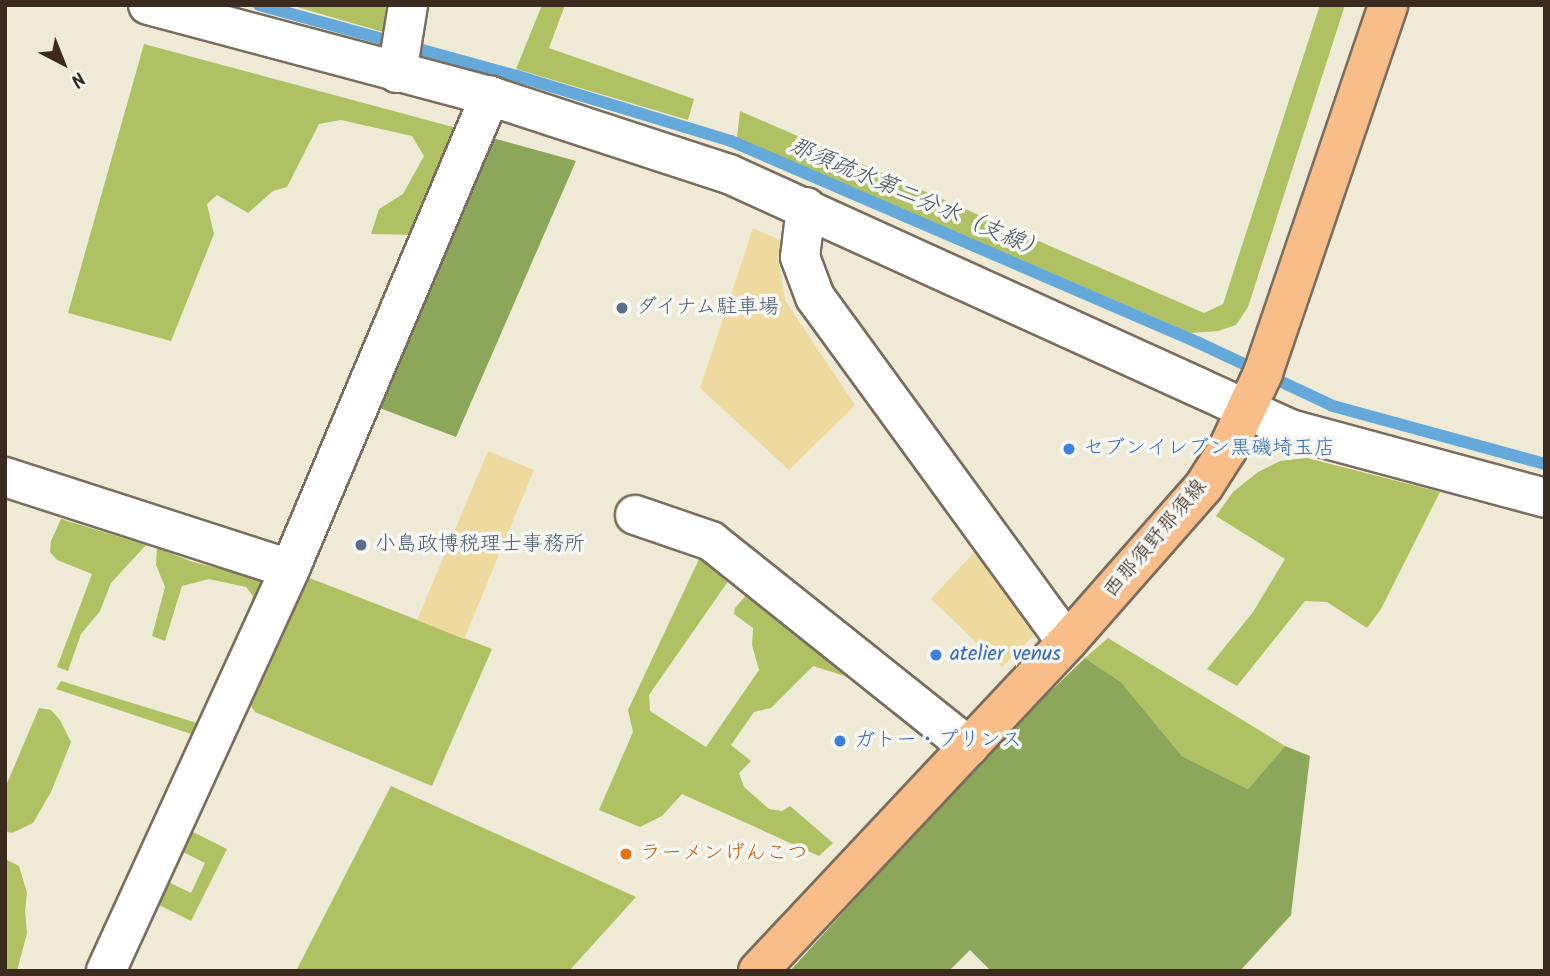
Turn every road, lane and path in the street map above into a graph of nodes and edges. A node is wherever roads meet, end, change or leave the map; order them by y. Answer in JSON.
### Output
{"nodes":[{"id":1,"x":148,"y":5,"type":"edge"},
{"id":2,"x":408,"y":5,"type":"edge"},
{"id":3,"x":1388,"y":5,"type":"edge"},
{"id":4,"x":397,"y":73,"type":"junction"},
{"id":5,"x":490,"y":96,"type":"junction"},
{"id":6,"x":806,"y":207,"type":"junction"},
{"id":7,"x":1246,"y":410,"type":"junction"},
{"id":8,"x":5,"y":477,"type":"edge"},
{"id":9,"x":1545,"y":498,"type":"edge"},
{"id":10,"x":635,"y":515,"type":"dead end"},
{"id":11,"x":290,"y":569,"type":"junction"},
{"id":12,"x":1067,"y":642,"type":"junction"},
{"id":13,"x":969,"y":747,"type":"junction"},
{"id":14,"x":106,"y":971,"type":"edge"},
{"id":15,"x":758,"y":971,"type":"edge"}],
"edges":[{"from":1,"to":4,"type":"street"},
{"from":2,"to":4,"type":"street"},
{"from":3,"to":7,"type":"main road","name":"西那須野那須線"},
{"from":4,"to":5,"type":"street"},
{"from":5,"to":6,"type":"street"},
{"from":5,"to":11,"type":"street"},
{"from":6,"to":7,"type":"street"},
{"from":6,"to":12,"type":"street"},
{"from":7,"to":9,"type":"street"},
{"from":7,"to":12,"type":"main road","name":"西那須野那須線"},
{"from":8,"to":11,"type":"street"},
{"from":10,"to":13,"type":"street"},
{"from":11,"to":14,"type":"street"},
{"from":12,"to":13,"type":"main road","name":"西那須野那須線"},
{"from":13,"to":15,"type":"main road","name":"西那須野那須線"}]}
